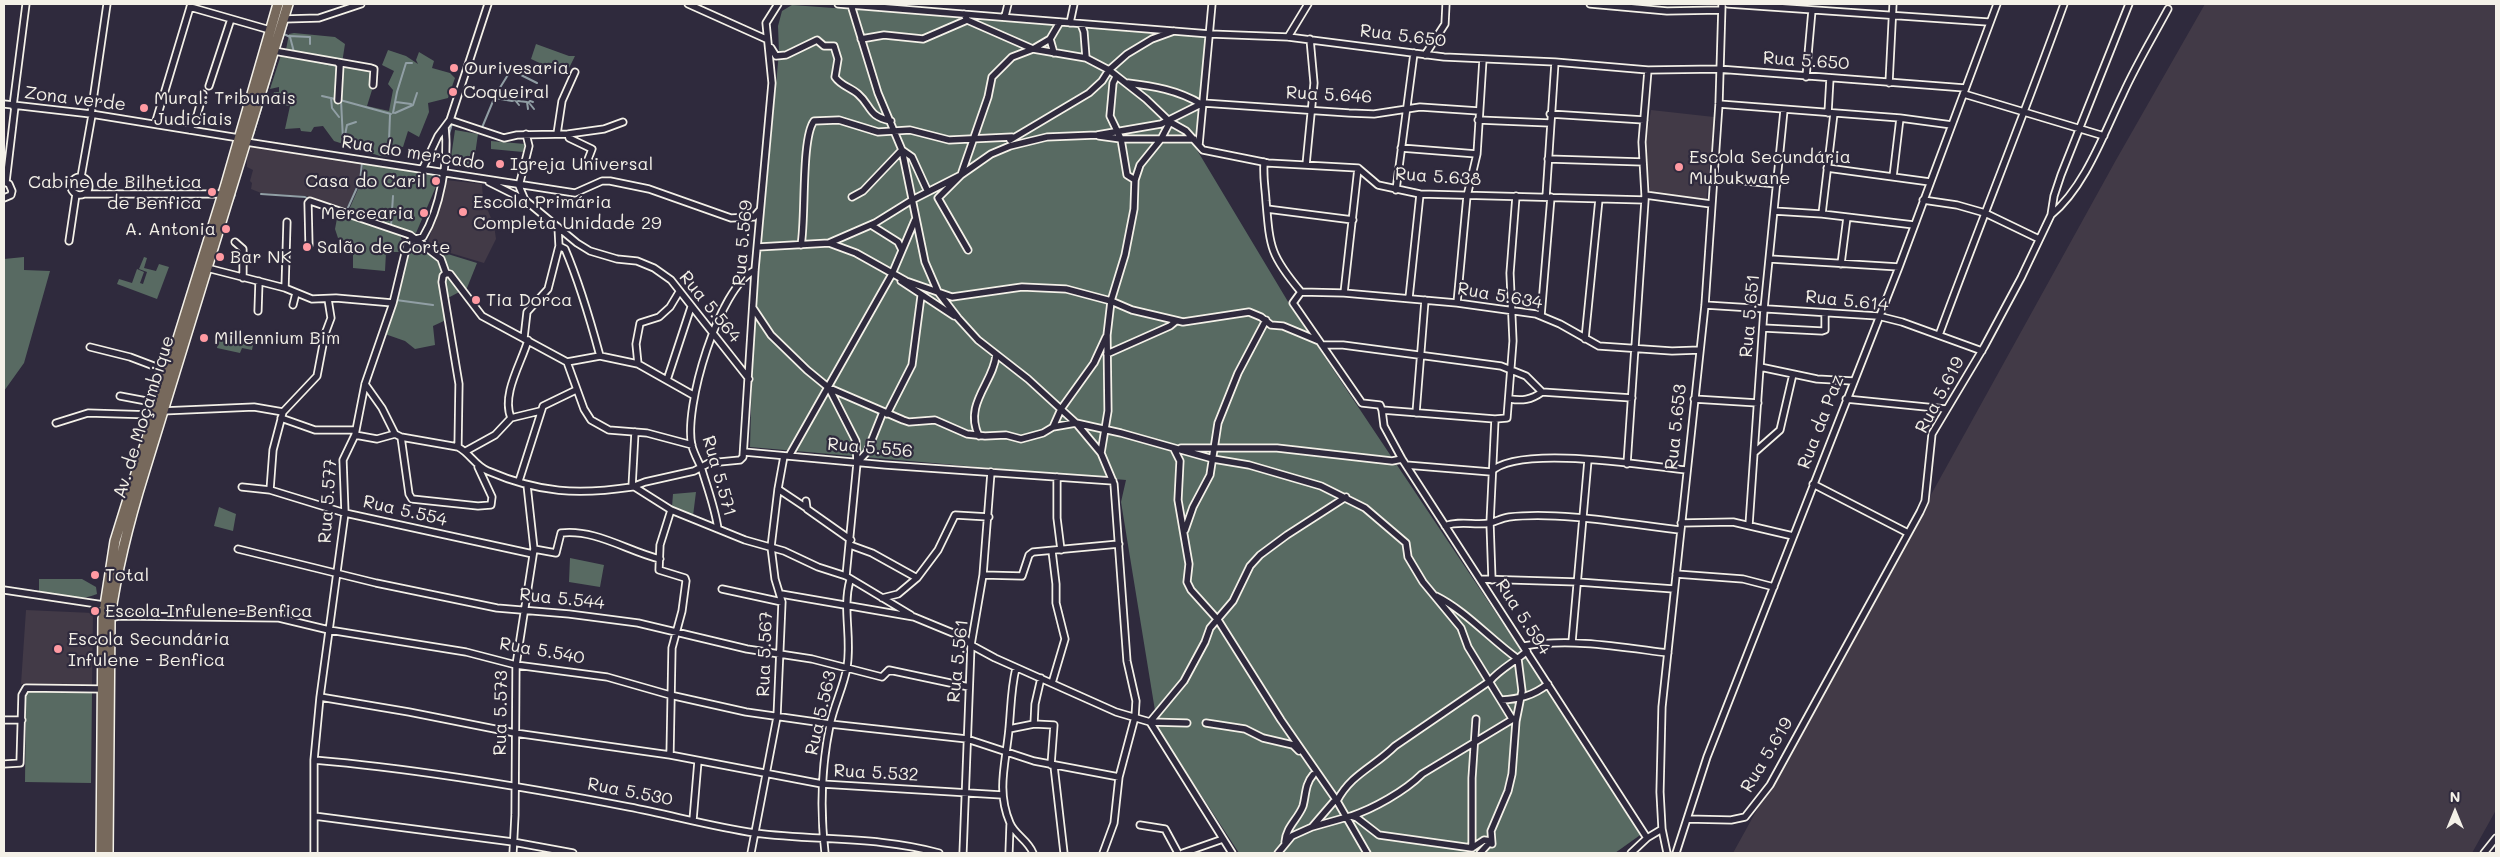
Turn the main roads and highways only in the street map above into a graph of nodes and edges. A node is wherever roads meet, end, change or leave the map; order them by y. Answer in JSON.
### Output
{"nodes":[{"id":1,"x":278,"y":4,"type":"edge"},
{"id":2,"x":288,"y":4,"type":"edge"},
{"id":3,"x":242,"y":140,"type":"junction"},
{"id":4,"x":101,"y":853,"type":"edge"},
{"id":5,"x":108,"y":853,"type":"edge"}],
"edges":[{"from":1,"to":3,"type":"highway","name":"Av. de Moçambique"},
{"from":2,"to":3,"type":"highway","name":"Av. de Moçambique"},
{"from":3,"to":4,"type":"highway","name":"Av. de Moçambique"},
{"from":3,"to":5,"type":"highway","name":"Av. de Moçambique"}]}
